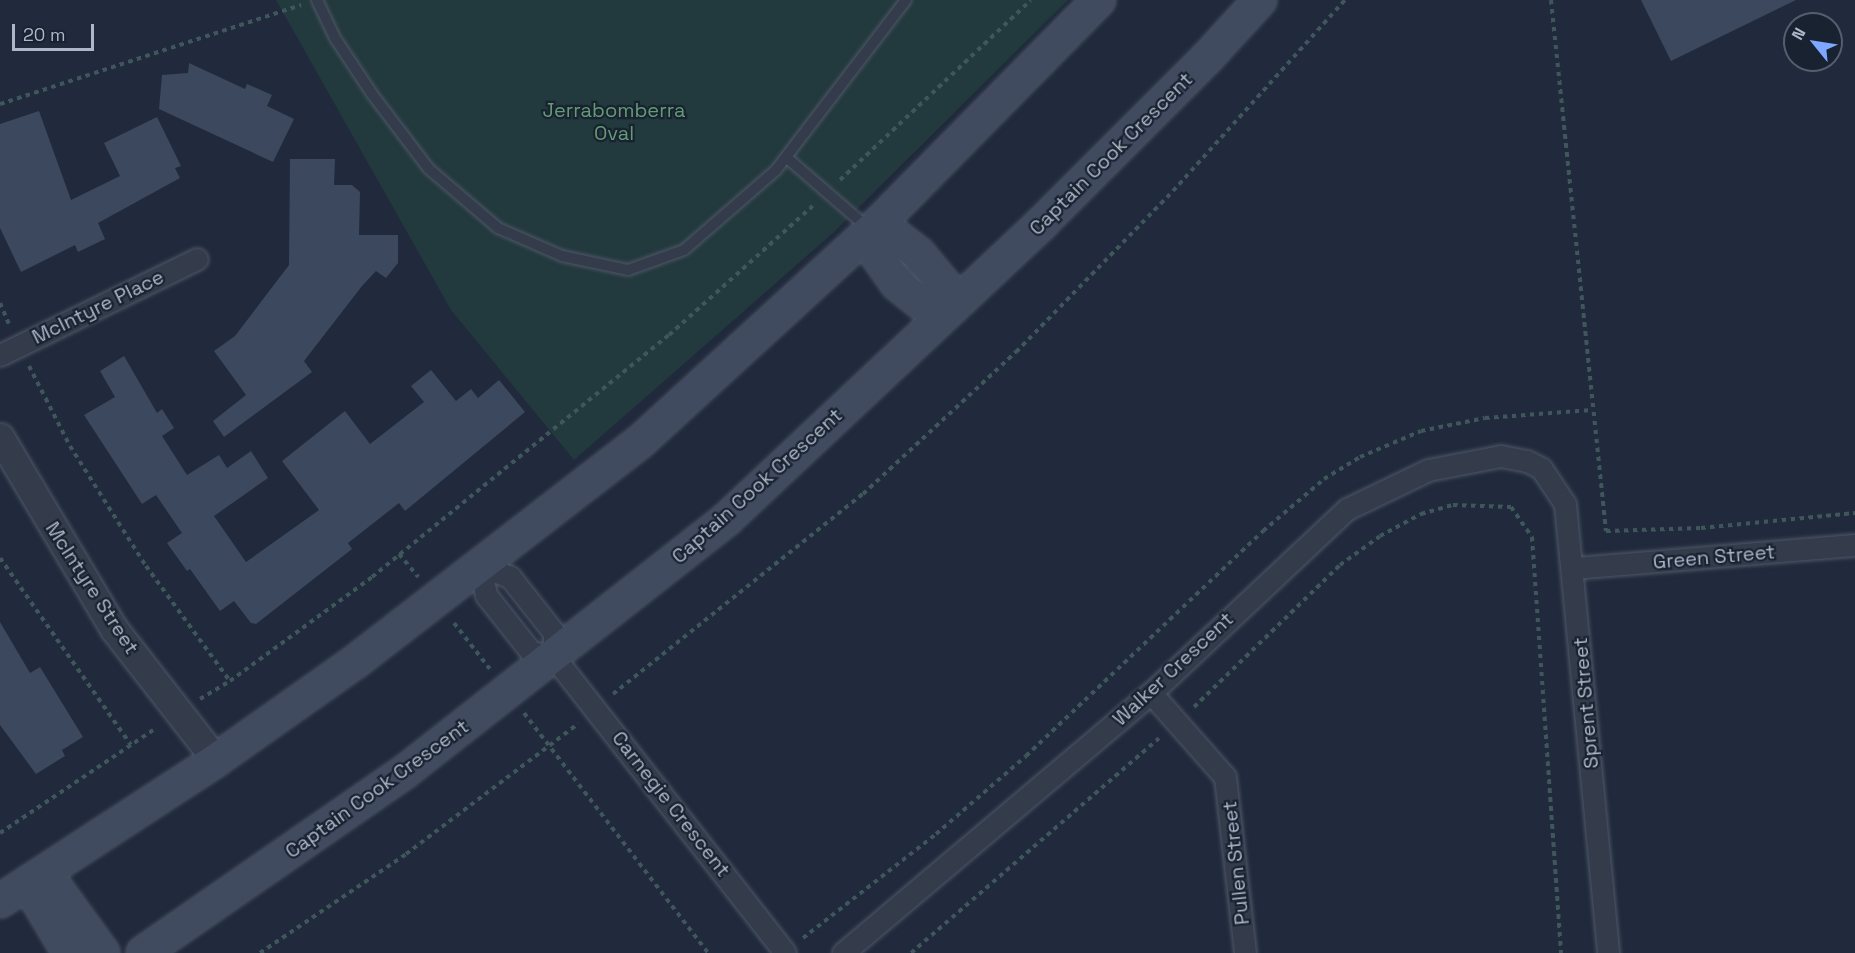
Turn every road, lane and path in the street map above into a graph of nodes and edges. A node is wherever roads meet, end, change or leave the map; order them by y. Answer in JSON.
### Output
{"nodes":[{"id":1,"x":317,"y":0,"type":"edge"},
{"id":2,"x":906,"y":0,"type":"edge"},
{"id":3,"x":1031,"y":0,"type":"edge"},
{"id":4,"x":1099,"y":0,"type":"edge"},
{"id":5,"x":1345,"y":0,"type":"edge"},
{"id":6,"x":1551,"y":0,"type":"edge"},
{"id":7,"x":305,"y":4,"type":"dead end"},
{"id":8,"x":1256,"y":5,"type":"edge"},
{"id":9,"x":0,"y":104,"type":"edge"},
{"id":10,"x":786,"y":157,"type":"junction"},
{"id":11,"x":827,"y":194,"type":"junction"},
{"id":12,"x":871,"y":230,"type":"junction"},
{"id":13,"x":196,"y":259,"type":"dead end"},
{"id":14,"x":949,"y":309,"type":"junction"},
{"id":15,"x":9,"y":351,"type":"edge"},
{"id":16,"x":1592,"y":410,"type":"junction"},
{"id":17,"x":0,"y":437,"type":"edge"},
{"id":18,"x":1535,"y":464,"type":"joint"},
{"id":19,"x":1855,"y":513,"type":"edge"},
{"id":20,"x":1855,"y":545,"type":"edge"},
{"id":21,"x":399,"y":554,"type":"junction"},
{"id":22,"x":0,"y":558,"type":"edge"},
{"id":23,"x":480,"y":566,"type":"junction"},
{"id":24,"x":1574,"y":568,"type":"junction"},
{"id":25,"x":436,"y":600,"type":"junction"},
{"id":26,"x":554,"y":657,"type":"junction"},
{"id":27,"x":230,"y":681,"type":"junction"},
{"id":28,"x":508,"y":693,"type":"junction"},
{"id":29,"x":1150,"y":693,"type":"junction"},
{"id":30,"x":596,"y":709,"type":"junction"},
{"id":31,"x":179,"y":711,"type":"junction"},
{"id":32,"x":1177,"y":723,"type":"junction"},
{"id":33,"x":131,"y":745,"type":"junction"},
{"id":34,"x":552,"y":748,"type":"junction"},
{"id":35,"x":216,"y":760,"type":"junction"},
{"id":36,"x":0,"y":833,"type":"edge"},
{"id":37,"x":37,"y":879,"type":"junction"},
{"id":38,"x":0,"y":901,"type":"edge"},
{"id":39,"x":69,"y":953,"type":"edge"},
{"id":40,"x":103,"y":953,"type":"edge"},
{"id":41,"x":143,"y":953,"type":"edge"},
{"id":42,"x":260,"y":953,"type":"edge"},
{"id":43,"x":708,"y":953,"type":"edge"},
{"id":44,"x":784,"y":953,"type":"edge"},
{"id":45,"x":843,"y":953,"type":"edge"},
{"id":46,"x":911,"y":953,"type":"edge"},
{"id":47,"x":1245,"y":953,"type":"edge"},
{"id":48,"x":1561,"y":953,"type":"edge"},
{"id":49,"x":1608,"y":953,"type":"edge"}],
"edges":[{"from":1,"to":10,"type":"lane"},
{"from":2,"to":10,"type":"lane"},
{"from":3,"to":11,"type":"path"},
{"from":4,"to":12,"type":"main road"},
{"from":5,"to":30,"type":"path"},
{"from":6,"to":16,"type":"path"},
{"from":7,"to":9,"type":"path"},
{"from":8,"to":14,"type":"main road","name":"Captain Cook Crescent"},
{"from":10,"to":11,"type":"lane"},
{"from":11,"to":12,"type":"lane"},
{"from":11,"to":21,"type":"path"},
{"from":12,"to":14,"type":"main road"},
{"from":12,"to":23,"type":"main road"},
{"from":13,"to":15,"type":"street","name":"McIntyre Place"},
{"from":14,"to":26,"type":"main road","name":"Captain Cook Crescent"},
{"from":15,"to":27,"type":"path"},
{"from":16,"to":19,"type":"path"},
{"from":16,"to":44,"type":"path"},
{"from":17,"to":31,"type":"street","name":"McIntyre Street"},
{"from":18,"to":24,"type":"street","name":"Sprent Street"},
{"from":18,"to":29,"type":"street","name":"Walker Crescent"},
{"from":20,"to":24,"type":"street","name":"Green Street"},
{"from":21,"to":25,"type":"path"},
{"from":21,"to":27,"type":"path"},
{"from":22,"to":33,"type":"path"},
{"from":23,"to":25,"type":"main road"},
{"from":23,"to":26,"type":"street"},
{"from":23,"to":26,"type":"street"},
{"from":24,"to":49,"type":"street","name":"Sprent Street"},
{"from":25,"to":28,"type":"path"},
{"from":25,"to":35,"type":"main road"},
{"from":26,"to":28,"type":"main road","name":"Captain Cook Crescent"},
{"from":26,"to":30,"type":"street","name":"Carnegie Crescent"},
{"from":27,"to":31,"type":"path"},
{"from":28,"to":34,"type":"path"},
{"from":28,"to":41,"type":"main road","name":"Captain Cook Crescent"},
{"from":29,"to":32,"type":"street","name":"Pullen Street"},
{"from":29,"to":45,"type":"street","name":"Walker Crescent"},
{"from":30,"to":34,"type":"path"},
{"from":30,"to":44,"type":"street","name":"Carnegie Crescent"},
{"from":31,"to":33,"type":"path"},
{"from":31,"to":35,"type":"street","name":"McIntyre Street"},
{"from":32,"to":46,"type":"path"},
{"from":32,"to":47,"type":"street","name":"Pullen Street"},
{"from":32,"to":48,"type":"path"},
{"from":33,"to":36,"type":"path"},
{"from":34,"to":42,"type":"path"},
{"from":34,"to":43,"type":"path"},
{"from":35,"to":37,"type":"main road"},
{"from":37,"to":38,"type":"main road"},
{"from":37,"to":39,"type":"main road"},
{"from":37,"to":40,"type":"main road"}]}
